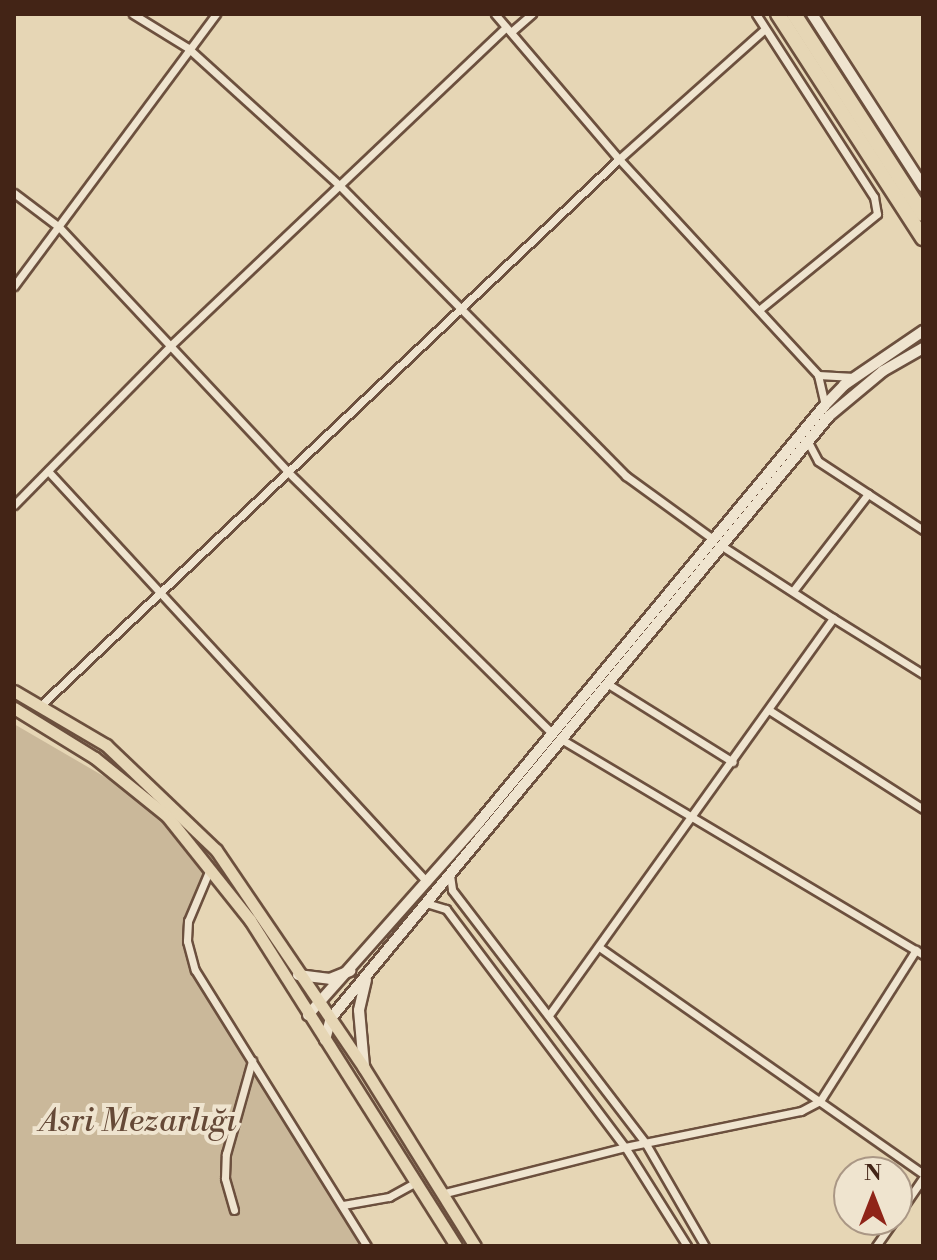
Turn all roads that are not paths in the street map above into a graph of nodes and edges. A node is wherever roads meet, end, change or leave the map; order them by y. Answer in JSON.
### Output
{"nodes":[{"id":1,"x":133,"y":14,"type":"edge"},
{"id":2,"x":216,"y":14,"type":"edge"},
{"id":3,"x":495,"y":14,"type":"edge"},
{"id":4,"x":532,"y":14,"type":"edge"},
{"id":5,"x":756,"y":14,"type":"edge"},
{"id":6,"x":778,"y":14,"type":"edge"},
{"id":7,"x":794,"y":14,"type":"edge"},
{"id":8,"x":812,"y":14,"type":"edge"},
{"id":9,"x":765,"y":29,"type":"junction"},
{"id":10,"x":508,"y":30,"type":"junction"},
{"id":11,"x":188,"y":48,"type":"junction"},
{"id":12,"x":619,"y":159,"type":"junction"},
{"id":13,"x":340,"y":186,"type":"junction"},
{"id":14,"x":923,"y":186,"type":"edge"},
{"id":15,"x":14,"y":193,"type":"edge"},
{"id":16,"x":923,"y":214,"type":"edge"},
{"id":17,"x":59,"y":227,"type":"junction"},
{"id":18,"x":923,"y":238,"type":"edge"},
{"id":19,"x":14,"y":286,"type":"edge"},
{"id":20,"x":462,"y":310,"type":"junction"},
{"id":21,"x":759,"y":310,"type":"junction"},
{"id":22,"x":923,"y":331,"type":"edge"},
{"id":23,"x":170,"y":346,"type":"junction"},
{"id":24,"x":923,"y":348,"type":"edge"},
{"id":25,"x":818,"y":375,"type":"junction"},
{"id":26,"x":857,"y":376,"type":"junction"},
{"id":27,"x":825,"y":405,"type":"junction"},
{"id":28,"x":808,"y":442,"type":"junction"},
{"id":29,"x":48,"y":471,"type":"junction"},
{"id":30,"x":287,"y":471,"type":"junction"},
{"id":31,"x":868,"y":494,"type":"junction"},
{"id":32,"x":14,"y":505,"type":"edge"},
{"id":33,"x":923,"y":530,"type":"edge"},
{"id":34,"x":717,"y":542,"type":"junction"},
{"id":35,"x":793,"y":591,"type":"junction"},
{"id":36,"x":160,"y":595,"type":"junction"},
{"id":37,"x":833,"y":618,"type":"junction"},
{"id":38,"x":923,"y":674,"type":"edge"},
{"id":39,"x":608,"y":684,"type":"junction"},
{"id":40,"x":14,"y":691,"type":"edge"},
{"id":41,"x":40,"y":706,"type":"junction"},
{"id":42,"x":14,"y":708,"type":"edge"},
{"id":43,"x":769,"y":710,"type":"junction"},
{"id":44,"x":551,"y":732,"type":"junction"},
{"id":45,"x":561,"y":739,"type":"junction"},
{"id":46,"x":733,"y":762,"type":"junction"},
{"id":47,"x":923,"y":809,"type":"edge"},
{"id":48,"x":694,"y":818,"type":"junction"},
{"id":49,"x":210,"y":869,"type":"junction"},
{"id":50,"x":450,"y":874,"type":"junction"},
{"id":51,"x":427,"y":882,"type":"junction"},
{"id":52,"x":426,"y":903,"type":"junction"},
{"id":53,"x":599,"y":947,"type":"junction"},
{"id":54,"x":919,"y":952,"type":"edge"},
{"id":55,"x":352,"y":971,"type":"junction"},
{"id":56,"x":368,"y":973,"type":"junction"},
{"id":57,"x":298,"y":975,"type":"junction"},
{"id":58,"x":319,"y":1006,"type":"junction"},
{"id":59,"x":308,"y":1015,"type":"junction"},
{"id":60,"x":549,"y":1015,"type":"junction"},
{"id":61,"x":331,"y":1018,"type":"junction"},
{"id":62,"x":325,"y":1040,"type":"junction"},
{"id":63,"x":252,"y":1061,"type":"junction"},
{"id":64,"x":364,"y":1068,"type":"junction"},
{"id":65,"x":820,"y":1101,"type":"junction"},
{"id":66,"x":646,"y":1144,"type":"junction"},
{"id":67,"x":625,"y":1147,"type":"junction"},
{"id":68,"x":923,"y":1176,"type":"edge"},
{"id":69,"x":414,"y":1183,"type":"junction"},
{"id":70,"x":441,"y":1194,"type":"junction"},
{"id":71,"x":343,"y":1205,"type":"junction"},
{"id":72,"x":234,"y":1210,"type":"dead end"},
{"id":73,"x":367,"y":1246,"type":"edge"},
{"id":74,"x":456,"y":1246,"type":"edge"},
{"id":75,"x":475,"y":1246,"type":"edge"},
{"id":76,"x":687,"y":1246,"type":"edge"},
{"id":77,"x":705,"y":1246,"type":"edge"}],
"edges":[{"from":1,"to":11,"type":"street"},
{"from":2,"to":11,"type":"street"},
{"from":3,"to":10,"type":"street"},
{"from":4,"to":10,"type":"street"},
{"from":5,"to":9,"type":"street"},
{"from":6,"to":18,"type":"highway"},
{"from":7,"to":16,"type":"highway"},
{"from":8,"to":14,"type":"street"},
{"from":9,"to":12,"type":"street"},
{"from":9,"to":21,"type":"street"},
{"from":10,"to":12,"type":"street"},
{"from":10,"to":13,"type":"street"},
{"from":11,"to":13,"type":"street"},
{"from":11,"to":17,"type":"street"},
{"from":12,"to":20,"type":"street"},
{"from":12,"to":21,"type":"street"},
{"from":13,"to":20,"type":"street"},
{"from":13,"to":23,"type":"street"},
{"from":15,"to":17,"type":"street"},
{"from":17,"to":19,"type":"street"},
{"from":17,"to":23,"type":"street"},
{"from":20,"to":30,"type":"street"},
{"from":20,"to":34,"type":"street"},
{"from":21,"to":25,"type":"street"},
{"from":22,"to":26,"type":"street"},
{"from":23,"to":29,"type":"street"},
{"from":23,"to":30,"type":"street"},
{"from":24,"to":28,"type":"street"},
{"from":25,"to":26,"type":"street"},
{"from":25,"to":27,"type":"street"},
{"from":26,"to":27,"type":"street"},
{"from":27,"to":34,"type":"street"},
{"from":28,"to":31,"type":"street"},
{"from":28,"to":34,"type":"street"},
{"from":29,"to":32,"type":"street"},
{"from":29,"to":36,"type":"street"},
{"from":30,"to":36,"type":"street"},
{"from":30,"to":44,"type":"street"},
{"from":31,"to":33,"type":"street"},
{"from":31,"to":35,"type":"street"},
{"from":34,"to":35,"type":"street"},
{"from":34,"to":39,"type":"street"},
{"from":34,"to":44,"type":"street"},
{"from":35,"to":37,"type":"street"},
{"from":36,"to":41,"type":"street"},
{"from":36,"to":51,"type":"street"},
{"from":37,"to":38,"type":"street"},
{"from":37,"to":43,"type":"street"},
{"from":39,"to":45,"type":"street"},
{"from":39,"to":46,"type":"street"},
{"from":40,"to":41,"type":"main road"},
{"from":41,"to":57,"type":"main road"},
{"from":42,"to":49,"type":"main road"},
{"from":43,"to":46,"type":"street"},
{"from":43,"to":47,"type":"street"},
{"from":44,"to":51,"type":"street"},
{"from":45,"to":48,"type":"street"},
{"from":45,"to":50,"type":"street"},
{"from":46,"to":48,"type":"street"},
{"from":48,"to":53,"type":"street"},
{"from":48,"to":54,"type":"street"},
{"from":49,"to":59,"type":"main road"},
{"from":49,"to":63,"type":"street"},
{"from":50,"to":52,"type":"street"},
{"from":50,"to":60,"type":"street"},
{"from":51,"to":55,"type":"street"},
{"from":52,"to":56,"type":"street"},
{"from":52,"to":67,"type":"street"},
{"from":53,"to":60,"type":"street"},
{"from":53,"to":65,"type":"street"},
{"from":54,"to":65,"type":"street"},
{"from":55,"to":57,"type":"street"},
{"from":55,"to":58,"type":"street"},
{"from":56,"to":61,"type":"street"},
{"from":56,"to":64,"type":"street"},
{"from":57,"to":58,"type":"main road"},
{"from":58,"to":59,"type":"street"},
{"from":58,"to":61,"type":"main road"},
{"from":59,"to":62,"type":"main road"},
{"from":60,"to":66,"type":"street"},
{"from":61,"to":62,"type":"street"},
{"from":61,"to":64,"type":"main road"},
{"from":62,"to":69,"type":"main road"},
{"from":63,"to":71,"type":"street"},
{"from":63,"to":72,"type":"street"},
{"from":64,"to":70,"type":"main road"},
{"from":65,"to":66,"type":"street"},
{"from":65,"to":68,"type":"street"},
{"from":66,"to":67,"type":"street"},
{"from":66,"to":77,"type":"street"},
{"from":67,"to":70,"type":"street"},
{"from":67,"to":76,"type":"street"},
{"from":69,"to":71,"type":"street"},
{"from":69,"to":74,"type":"main road"},
{"from":70,"to":75,"type":"main road"},
{"from":71,"to":73,"type":"street"}]}
